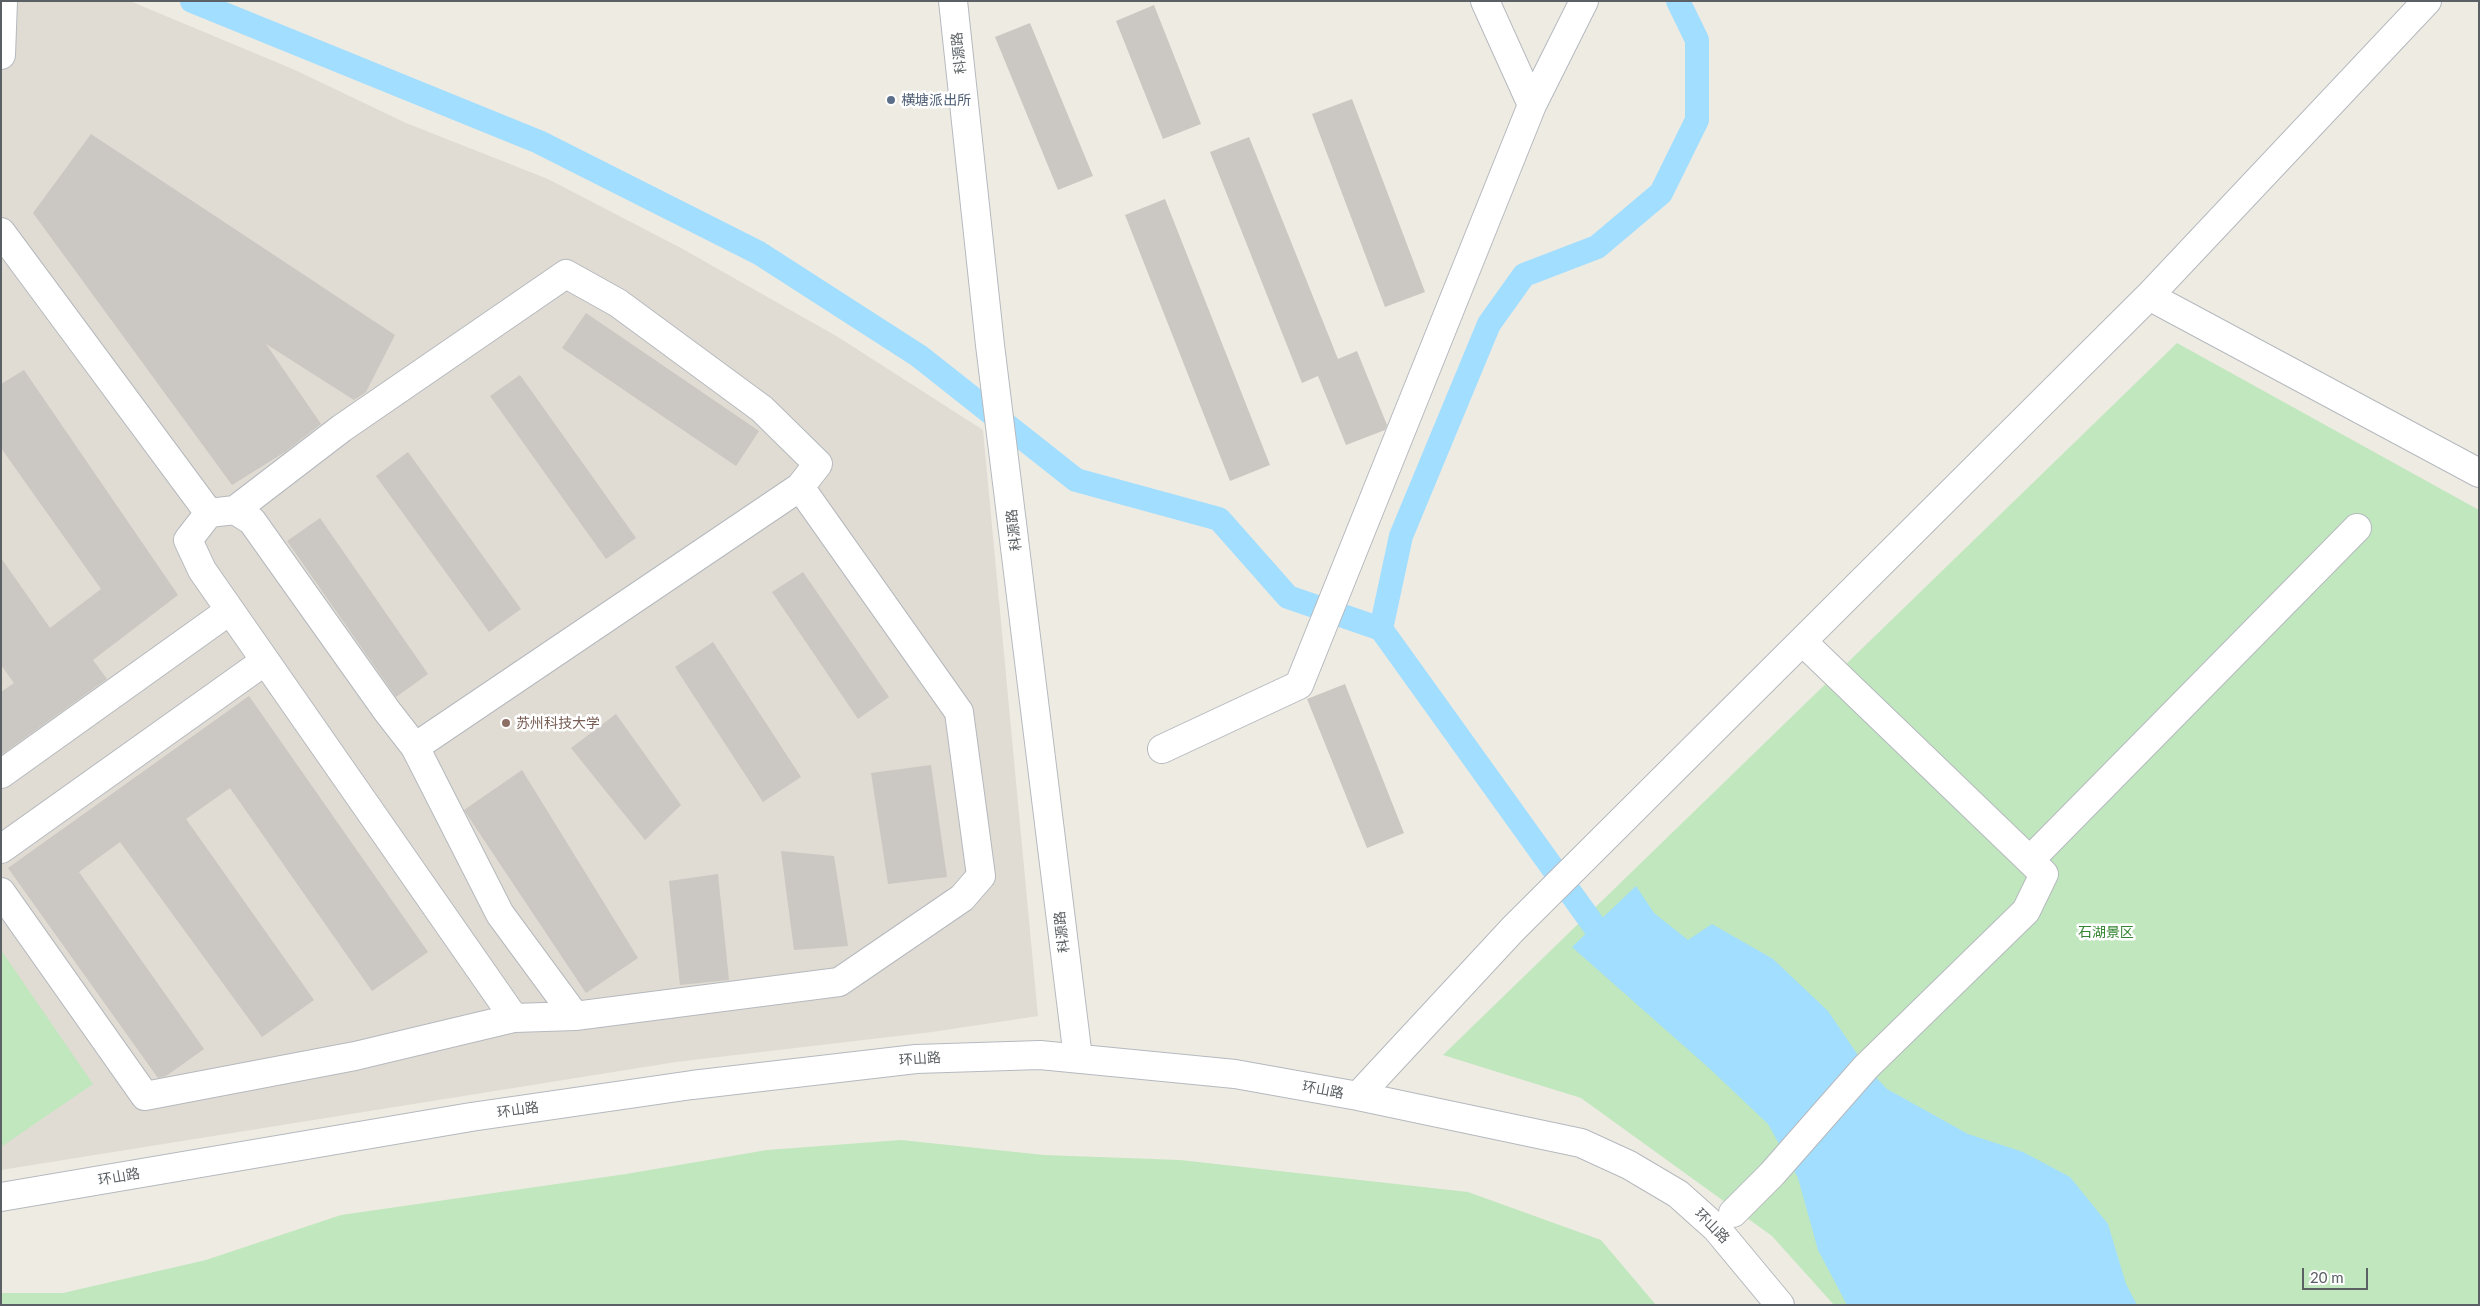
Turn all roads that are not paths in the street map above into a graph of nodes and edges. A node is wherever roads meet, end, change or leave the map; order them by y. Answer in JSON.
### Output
{"nodes":[{"id":1,"x":3,"y":1,"type":"edge"},
{"id":2,"x":953,"y":1,"type":"edge"},
{"id":3,"x":1485,"y":1,"type":"edge"},
{"id":4,"x":1584,"y":1,"type":"edge"},
{"id":5,"x":2427,"y":1,"type":"edge"},
{"id":6,"x":1,"y":56,"type":"edge"},
{"id":7,"x":1532,"y":105,"type":"junction"},
{"id":8,"x":1,"y":232,"type":"edge"},
{"id":9,"x":2149,"y":296,"type":"junction"},
{"id":10,"x":2479,"y":473,"type":"edge"},
{"id":11,"x":800,"y":487,"type":"junction"},
{"id":12,"x":222,"y":511,"type":"junction"},
{"id":13,"x":2357,"y":528,"type":"dead end"},
{"id":14,"x":230,"y":611,"type":"junction"},
{"id":15,"x":1802,"y":642,"type":"junction"},
{"id":16,"x":265,"y":661,"type":"junction"},
{"id":17,"x":415,"y":747,"type":"junction"},
{"id":18,"x":1162,"y":749,"type":"dead end"},
{"id":19,"x":1,"y":774,"type":"edge"},
{"id":20,"x":1,"y":849,"type":"edge"},
{"id":21,"x":2030,"y":860,"type":"junction"},
{"id":22,"x":1,"y":892,"type":"edge"},
{"id":23,"x":575,"y":1016,"type":"junction"},
{"id":24,"x":514,"y":1018,"type":"junction"},
{"id":25,"x":1078,"y":1058,"type":"junction"},
{"id":26,"x":1358,"y":1096,"type":"junction"},
{"id":27,"x":1,"y":1197,"type":"edge"},
{"id":28,"x":1733,"y":1213,"type":"dead end"},
{"id":29,"x":1780,"y":1305,"type":"edge"}],
"edges":[{"from":1,"to":6,"type":"street"},
{"from":2,"to":25,"type":"street","name":"科源路"},
{"from":3,"to":7,"type":"street"},
{"from":4,"to":7,"type":"street"},
{"from":5,"to":9,"type":"street"},
{"from":7,"to":18,"type":"street"},
{"from":8,"to":12,"type":"street"},
{"from":9,"to":10,"type":"street"},
{"from":9,"to":15,"type":"street"},
{"from":11,"to":12,"type":"street"},
{"from":11,"to":17,"type":"street"},
{"from":11,"to":23,"type":"street"},
{"from":12,"to":14,"type":"street"},
{"from":12,"to":17,"type":"street"},
{"from":13,"to":21,"type":"street"},
{"from":14,"to":16,"type":"street"},
{"from":14,"to":19,"type":"street"},
{"from":15,"to":21,"type":"street"},
{"from":15,"to":26,"type":"street"},
{"from":16,"to":20,"type":"street"},
{"from":16,"to":24,"type":"street"},
{"from":17,"to":23,"type":"street"},
{"from":21,"to":28,"type":"street"},
{"from":22,"to":24,"type":"street"},
{"from":23,"to":24,"type":"street"},
{"from":25,"to":26,"type":"street","name":"环山路"},
{"from":25,"to":27,"type":"street","name":"环山路"},
{"from":26,"to":29,"type":"street","name":"环山路"}]}
